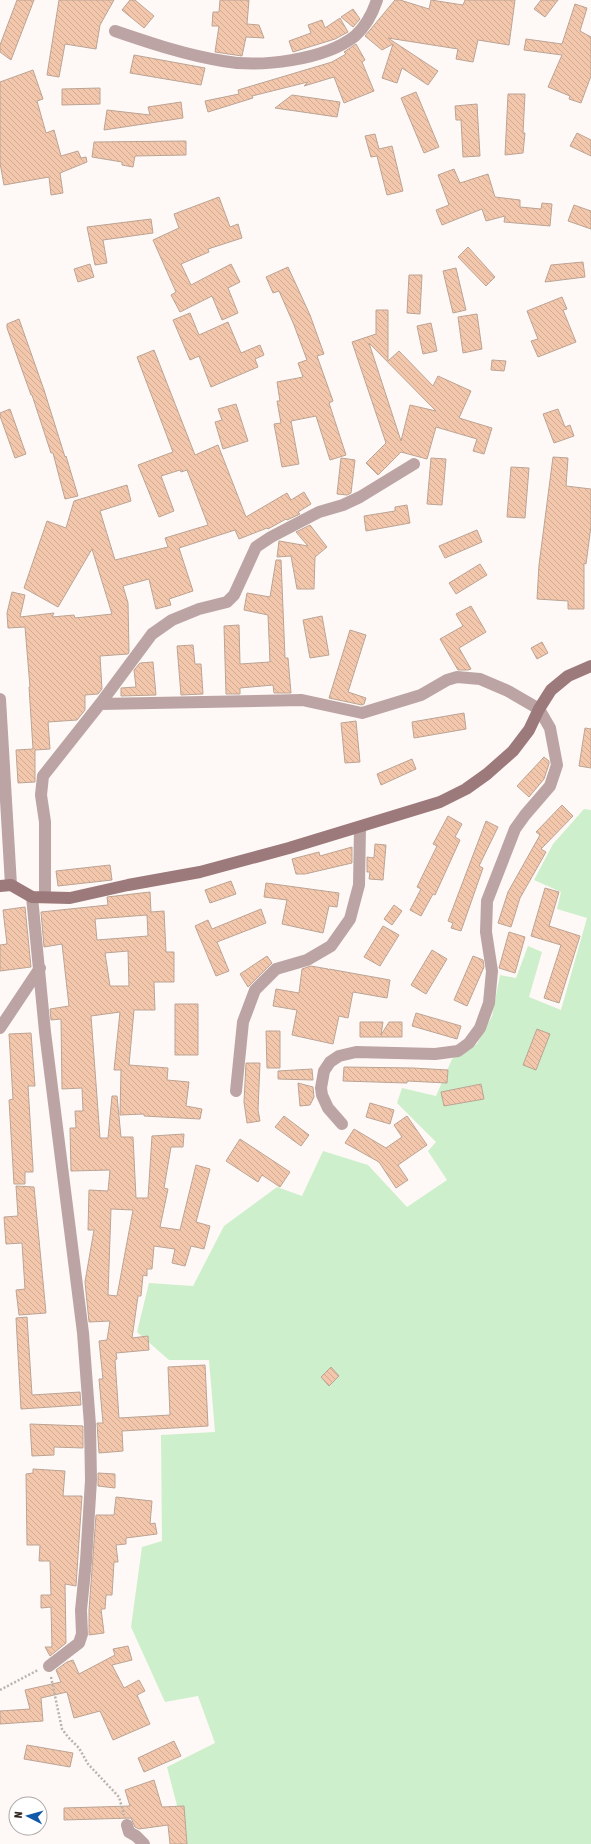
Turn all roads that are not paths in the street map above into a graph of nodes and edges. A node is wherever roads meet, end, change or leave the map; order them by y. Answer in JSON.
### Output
{"nodes":[{"id":1,"x":377,"y":0,"type":"edge"},
{"id":2,"x":115,"y":31,"type":"dead end"},
{"id":3,"x":414,"y":464,"type":"dead end"},
{"id":4,"x":591,"y":666,"type":"edge"},
{"id":5,"x":0,"y":699,"type":"edge"},
{"id":6,"x":100,"y":704,"type":"junction"},
{"id":7,"x":539,"y":709,"type":"junction"},
{"id":8,"x":360,"y":827,"type":"junction"},
{"id":9,"x":6,"y":886,"type":"edge"},
{"id":10,"x":32,"y":897,"type":"junction"},
{"id":11,"x":45,"y":897,"type":"junction"},
{"id":12,"x":40,"y":968,"type":"junction"},
{"id":13,"x":0,"y":1028,"type":"edge"},
{"id":14,"x":236,"y":1092,"type":"dead end"},
{"id":15,"x":342,"y":1124,"type":"dead end"},
{"id":16,"x":49,"y":1666,"type":"road end"},
{"id":17,"x":127,"y":1825,"type":"road end"},
{"id":18,"x":144,"y":1844,"type":"edge"}],
"edges":[{"from":1,"to":2,"type":"street"},
{"from":3,"to":6,"type":"street"},
{"from":4,"to":7,"type":"street"},
{"from":5,"to":9,"type":"street"},
{"from":6,"to":7,"type":"street"},
{"from":6,"to":11,"type":"street"},
{"from":7,"to":8,"type":"street"},
{"from":7,"to":15,"type":"street"},
{"from":8,"to":11,"type":"street"},
{"from":8,"to":14,"type":"street"},
{"from":9,"to":10,"type":"street"},
{"from":10,"to":11,"type":"street"},
{"from":10,"to":12,"type":"street"},
{"from":12,"to":13,"type":"street"},
{"from":12,"to":16,"type":"street"},
{"from":17,"to":18,"type":"street"}]}
